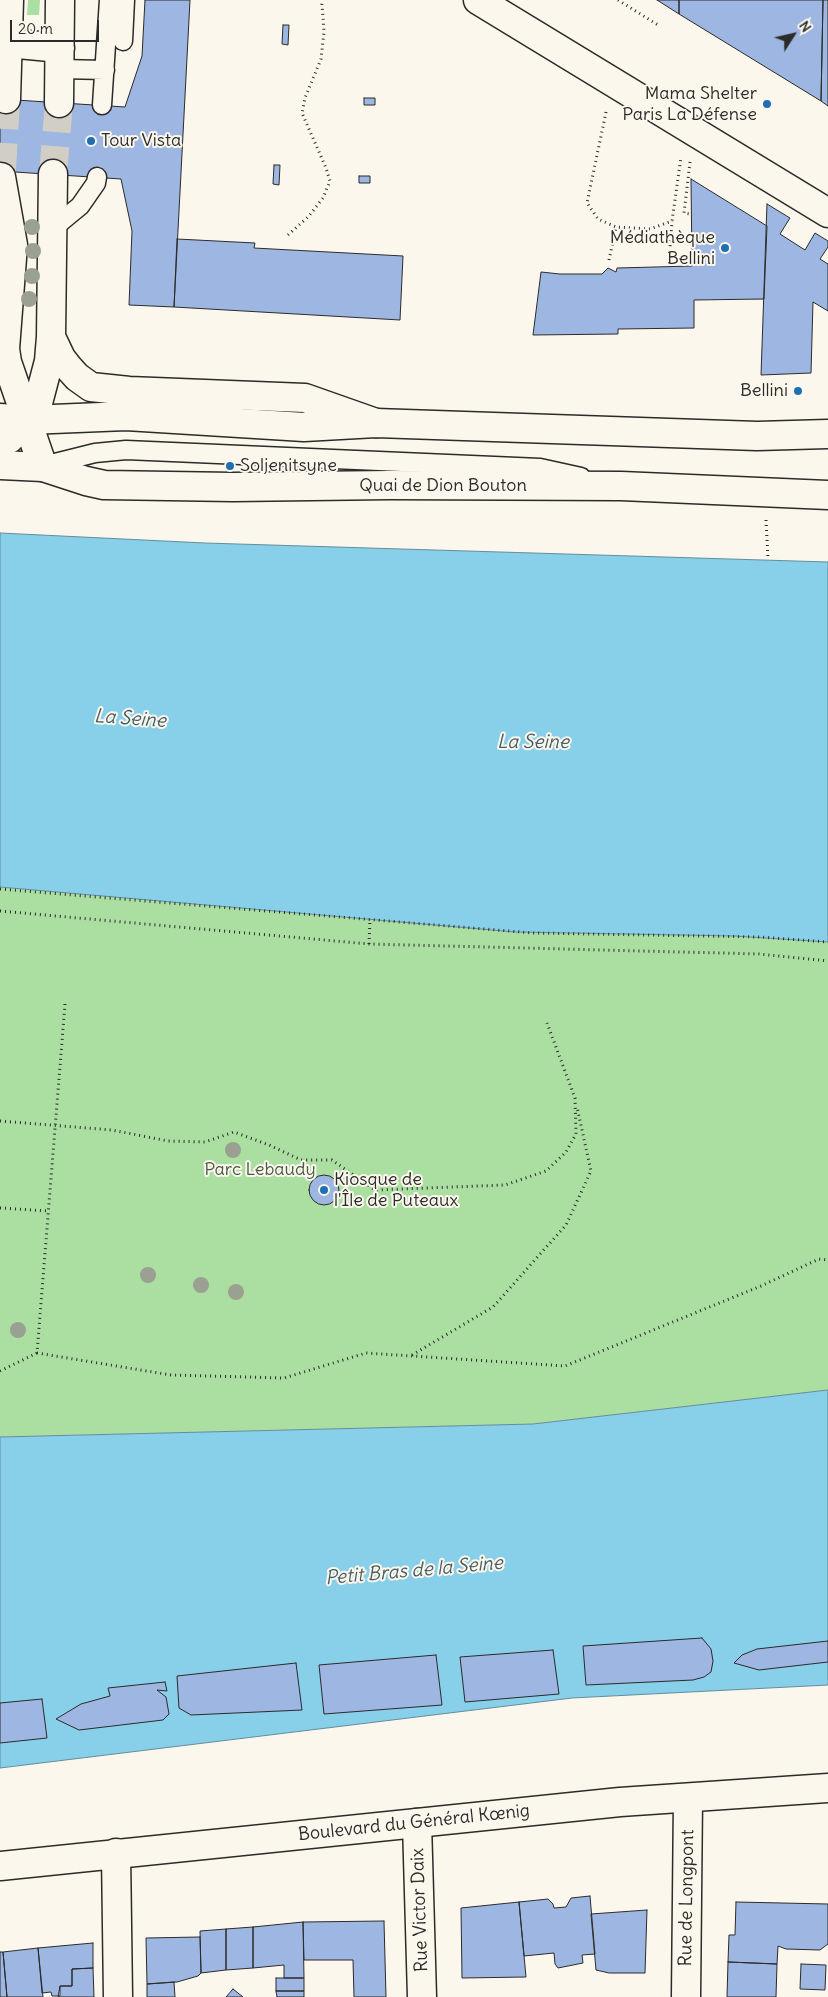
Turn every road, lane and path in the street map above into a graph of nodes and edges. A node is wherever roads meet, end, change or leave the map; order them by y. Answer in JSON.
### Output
{"nodes":[{"id":1,"x":9,"y":0,"type":"edge"},
{"id":2,"x":60,"y":0,"type":"edge"},
{"id":3,"x":109,"y":0,"type":"edge"},
{"id":4,"x":125,"y":0,"type":"edge"},
{"id":5,"x":323,"y":0,"type":"edge"},
{"id":6,"x":478,"y":0,"type":"edge"},
{"id":7,"x":618,"y":0,"type":"edge"},
{"id":8,"x":658,"y":25,"type":"dead end"},
{"id":9,"x":123,"y":41,"type":"dead end"},
{"id":10,"x":8,"y":43,"type":"junction"},
{"id":11,"x":60,"y":58,"type":"junction"},
{"id":12,"x":105,"y":70,"type":"junction"},
{"id":13,"x":613,"y":82,"type":"junction"},
{"id":14,"x":6,"y":99,"type":"tunnel mouth"},
{"id":15,"x":59,"y":102,"type":"tunnel mouth"},
{"id":16,"x":102,"y":105,"type":"dead end"},
{"id":17,"x":690,"y":129,"type":"junction"},
{"id":18,"x":53,"y":174,"type":"tunnel mouth"},
{"id":19,"x":1,"y":177,"type":"edge"},
{"id":20,"x":97,"y":177,"type":"dead end"},
{"id":21,"x":828,"y":213,"type":"edge"},
{"id":22,"x":691,"y":214,"type":"dead end"},
{"id":23,"x":672,"y":220,"type":"junction"},
{"id":24,"x":616,"y":227,"type":"junction"},
{"id":25,"x":52,"y":229,"type":"junction"},
{"id":26,"x":288,"y":235,"type":"dead end"},
{"id":27,"x":609,"y":260,"type":"dead end"},
{"id":28,"x":669,"y":261,"type":"dead end"},
{"id":29,"x":51,"y":337,"type":"junction"},
{"id":30,"x":0,"y":418,"type":"edge"},
{"id":31,"x":28,"y":420,"type":"junction"},
{"id":32,"x":376,"y":423,"type":"junction"},
{"id":33,"x":828,"y":434,"type":"edge"},
{"id":34,"x":0,"y":441,"type":"edge"},
{"id":35,"x":0,"y":464,"type":"edge"},
{"id":36,"x":43,"y":467,"type":"junction"},
{"id":37,"x":828,"y":495,"type":"edge"},
{"id":38,"x":768,"y":537,"type":"dead end"},
{"id":39,"x":768,"y":559,"type":"dead end"},
{"id":40,"x":0,"y":889,"type":"edge"},
{"id":41,"x":0,"y":910,"type":"edge"},
{"id":42,"x":370,"y":919,"type":"junction"},
{"id":43,"x":828,"y":942,"type":"edge"},
{"id":44,"x":368,"y":944,"type":"junction"},
{"id":45,"x":828,"y":961,"type":"edge"},
{"id":46,"x":65,"y":1004,"type":"dead end"},
{"id":47,"x":548,"y":1023,"type":"dead end"},
{"id":48,"x":575,"y":1098,"type":"junction"},
{"id":49,"x":0,"y":1121,"type":"edge"},
{"id":50,"x":56,"y":1126,"type":"junction"},
{"id":51,"x":0,"y":1208,"type":"edge"},
{"id":52,"x":49,"y":1212,"type":"junction"},
{"id":53,"x":828,"y":1260,"type":"edge"},
{"id":54,"x":37,"y":1353,"type":"junction"},
{"id":55,"x":412,"y":1356,"type":"junction"},
{"id":56,"x":0,"y":1371,"type":"edge"},
{"id":57,"x":828,"y":1788,"type":"edge"},
{"id":58,"x":688,"y":1798,"type":"junction"},
{"id":59,"x":417,"y":1823,"type":"junction"},
{"id":60,"x":116,"y":1853,"type":"junction"},
{"id":61,"x":0,"y":1866,"type":"edge"},
{"id":62,"x":118,"y":1997,"type":"edge"},
{"id":63,"x":422,"y":1997,"type":"edge"},
{"id":64,"x":686,"y":1997,"type":"edge"}],
"edges":[{"from":1,"to":10,"type":"main road"},
{"from":2,"to":11,"type":"main road"},
{"from":3,"to":12,"type":"lane"},
{"from":4,"to":9,"type":"lane"},
{"from":5,"to":26,"type":"path"},
{"from":6,"to":13,"type":"main road"},
{"from":7,"to":8,"type":"path"},
{"from":10,"to":11,"type":"main road"},
{"from":10,"to":14,"type":"main road"},
{"from":11,"to":12,"type":"lane"},
{"from":11,"to":15,"type":"main road"},
{"from":12,"to":16,"type":"lane"},
{"from":13,"to":17,"type":"main road"},
{"from":13,"to":24,"type":"path"},
{"from":17,"to":21,"type":"main road"},
{"from":17,"to":22,"type":"path"},
{"from":17,"to":23,"type":"path"},
{"from":18,"to":25,"type":"main road"},
{"from":19,"to":31,"type":"main road"},
{"from":20,"to":25,"type":"lane"},
{"from":23,"to":24,"type":"path"},
{"from":23,"to":28,"type":"path"},
{"from":24,"to":27,"type":"path"},
{"from":25,"to":29,"type":"main road"},
{"from":29,"to":31,"type":"main road"},
{"from":29,"to":32,"type":"main road"},
{"from":30,"to":31,"type":"main road"},
{"from":31,"to":32,"type":"main road"},
{"from":31,"to":34,"type":"main road"},
{"from":31,"to":36,"type":"main road"},
{"from":32,"to":33,"type":"main road"},
{"from":35,"to":36,"type":"main road","name":"Quai de Dion Bouton"},
{"from":36,"to":37,"type":"main road","name":"Quai de Dion Bouton"},
{"from":38,"to":39,"type":"path"},
{"from":40,"to":42,"type":"path"},
{"from":41,"to":44,"type":"path"},
{"from":42,"to":43,"type":"path"},
{"from":42,"to":44,"type":"path"},
{"from":44,"to":45,"type":"path"},
{"from":46,"to":50,"type":"path"},
{"from":47,"to":48,"type":"path"},
{"from":48,"to":50,"type":"path"},
{"from":48,"to":55,"type":"path"},
{"from":49,"to":50,"type":"path"},
{"from":50,"to":52,"type":"path"},
{"from":51,"to":52,"type":"path"},
{"from":52,"to":54,"type":"path"},
{"from":53,"to":55,"type":"path"},
{"from":54,"to":55,"type":"path"},
{"from":54,"to":56,"type":"path"},
{"from":57,"to":58,"type":"main road","name":"Boulevard du Général Kœnig"},
{"from":58,"to":59,"type":"main road","name":"Boulevard du Général Kœnig"},
{"from":58,"to":64,"type":"main road","name":"Rue de Longpont"},
{"from":59,"to":60,"type":"main road","name":"Boulevard du Général Kœnig"},
{"from":59,"to":63,"type":"main road","name":"Rue Victor Daix"},
{"from":60,"to":61,"type":"main road","name":"Boulevard du Général Kœnig"},
{"from":60,"to":62,"type":"main road"}]}
